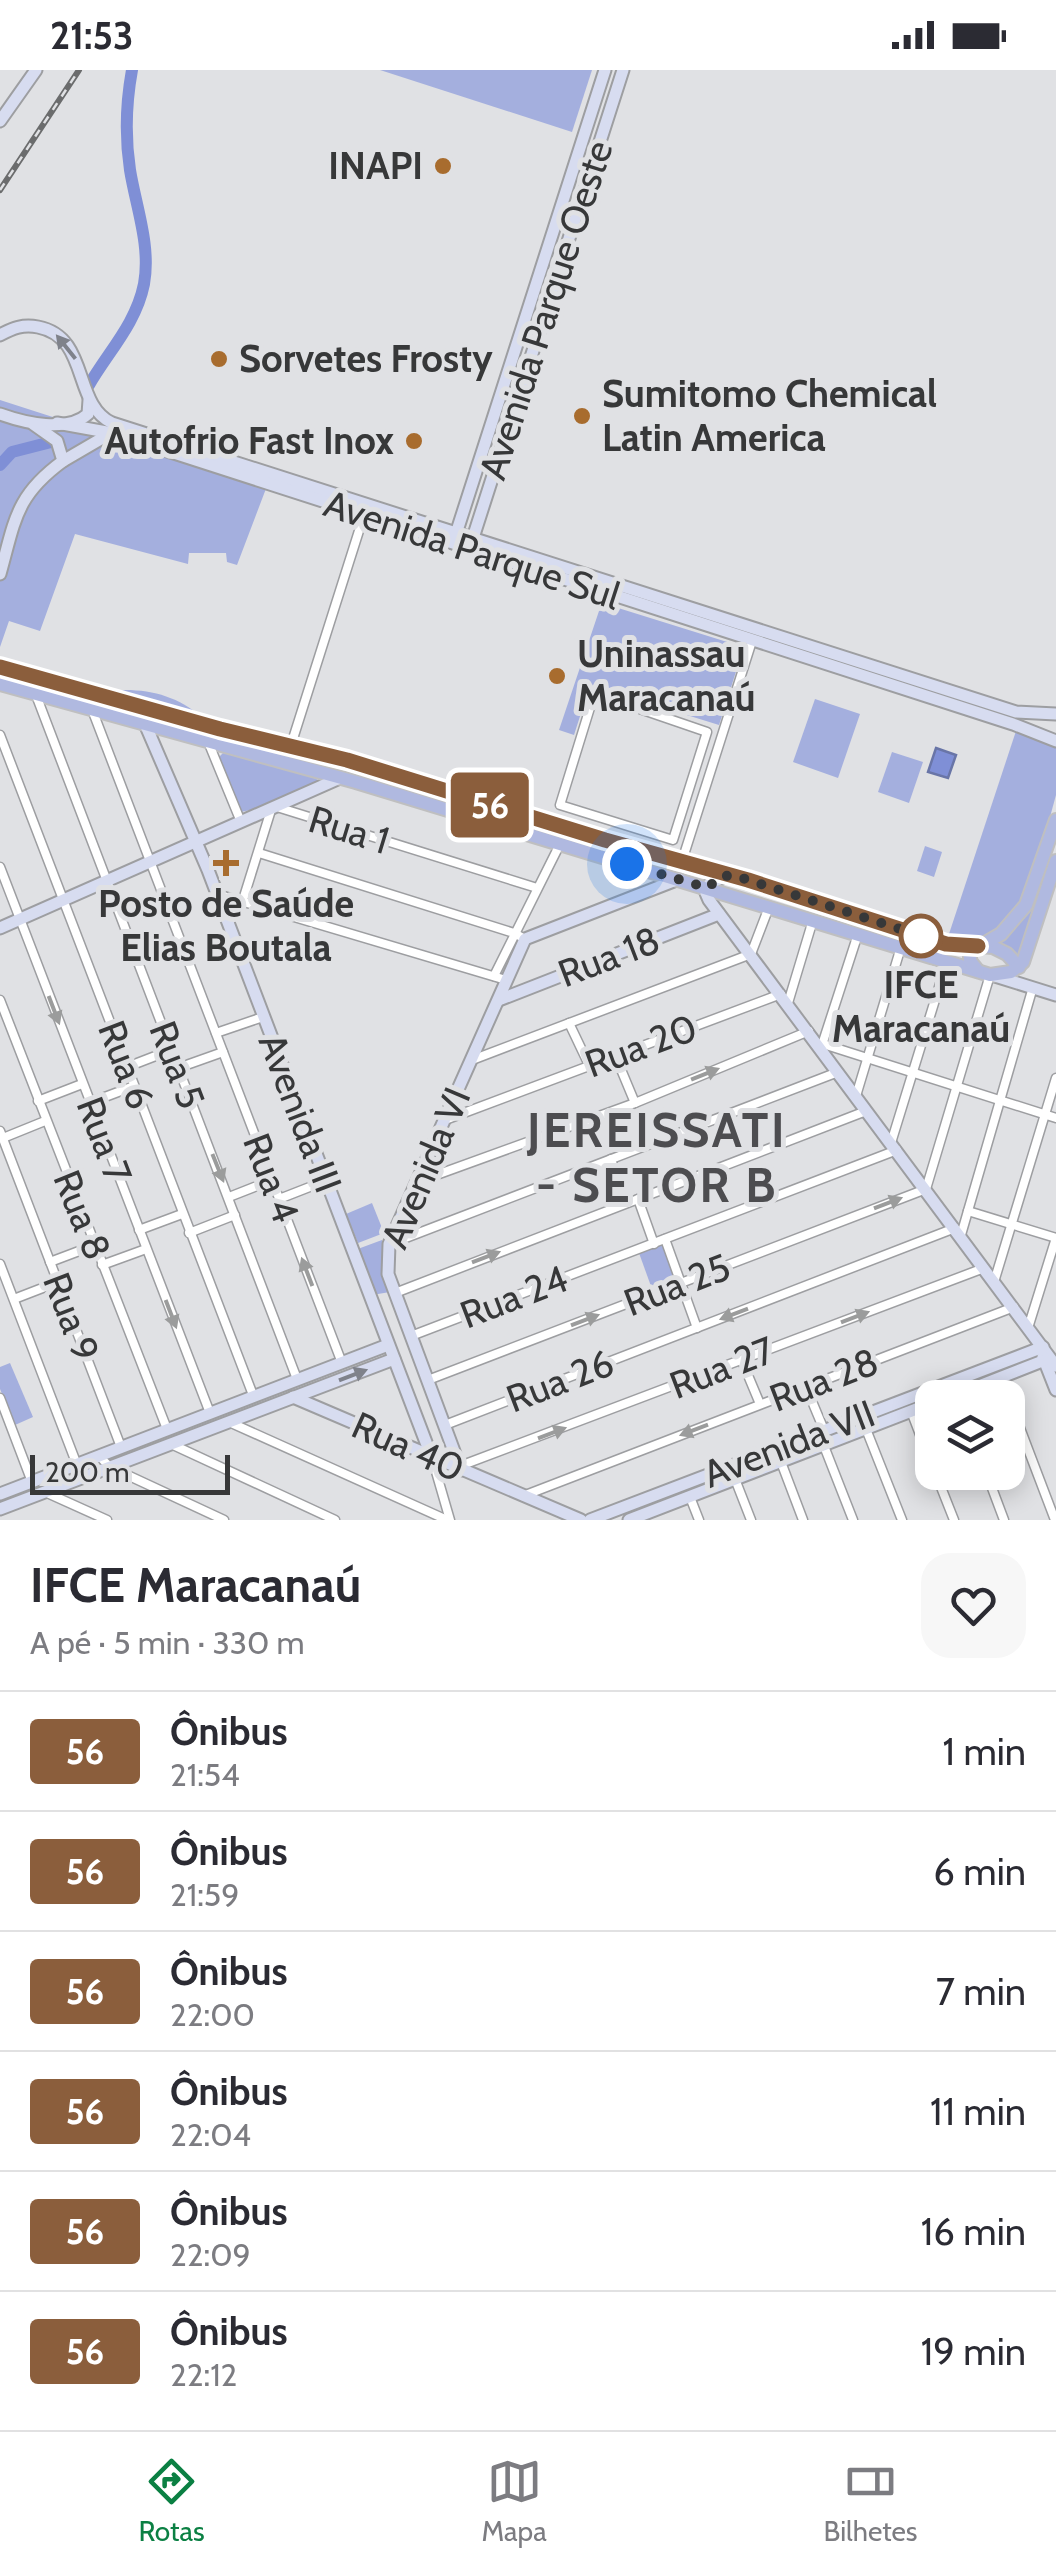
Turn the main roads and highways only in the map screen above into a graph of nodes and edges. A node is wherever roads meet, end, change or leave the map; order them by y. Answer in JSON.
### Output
{"nodes":[{"id":1,"x":0,"y":667,"type":"edge"},
{"id":2,"x":29,"y":676,"type":"junction"},
{"id":3,"x":0,"y":684,"type":"edge"},
{"id":4,"x":29,"y":692,"type":"junction"},
{"id":5,"x":432,"y":787,"type":"junction"},
{"id":6,"x":452,"y":794,"type":"junction"},
{"id":7,"x":427,"y":803,"type":"junction"},
{"id":8,"x":447,"y":809,"type":"junction"},
{"id":9,"x":1056,"y":820,"type":"edge"},
{"id":10,"x":1056,"y":861,"type":"edge"},
{"id":11,"x":748,"y":880,"type":"junction"},
{"id":12,"x":763,"y":905,"type":"junction"},
{"id":13,"x":978,"y":946,"type":"junction"},
{"id":14,"x":1019,"y":966,"type":"junction"},
{"id":15,"x":988,"y":974,"type":"junction"}],
"edges":[{"from":1,"to":2,"type":"main road"},
{"from":2,"to":4,"type":"main road"},
{"from":2,"to":5,"type":"main road"},
{"from":3,"to":4,"type":"main road"},
{"from":4,"to":7,"type":"main road"},
{"from":5,"to":6,"type":"main road"},
{"from":5,"to":7,"type":"main road"},
{"from":6,"to":8,"type":"main road"},
{"from":6,"to":11,"type":"main road"},
{"from":7,"to":8,"type":"main road"},
{"from":8,"to":12,"type":"main road"},
{"from":9,"to":13,"type":"main road"},
{"from":10,"to":14,"type":"main road"},
{"from":11,"to":12,"type":"main road"},
{"from":11,"to":13,"type":"main road"},
{"from":12,"to":15,"type":"main road"},
{"from":13,"to":14,"type":"main road"},
{"from":13,"to":15,"type":"main road"},
{"from":14,"to":15,"type":"main road"}]}
